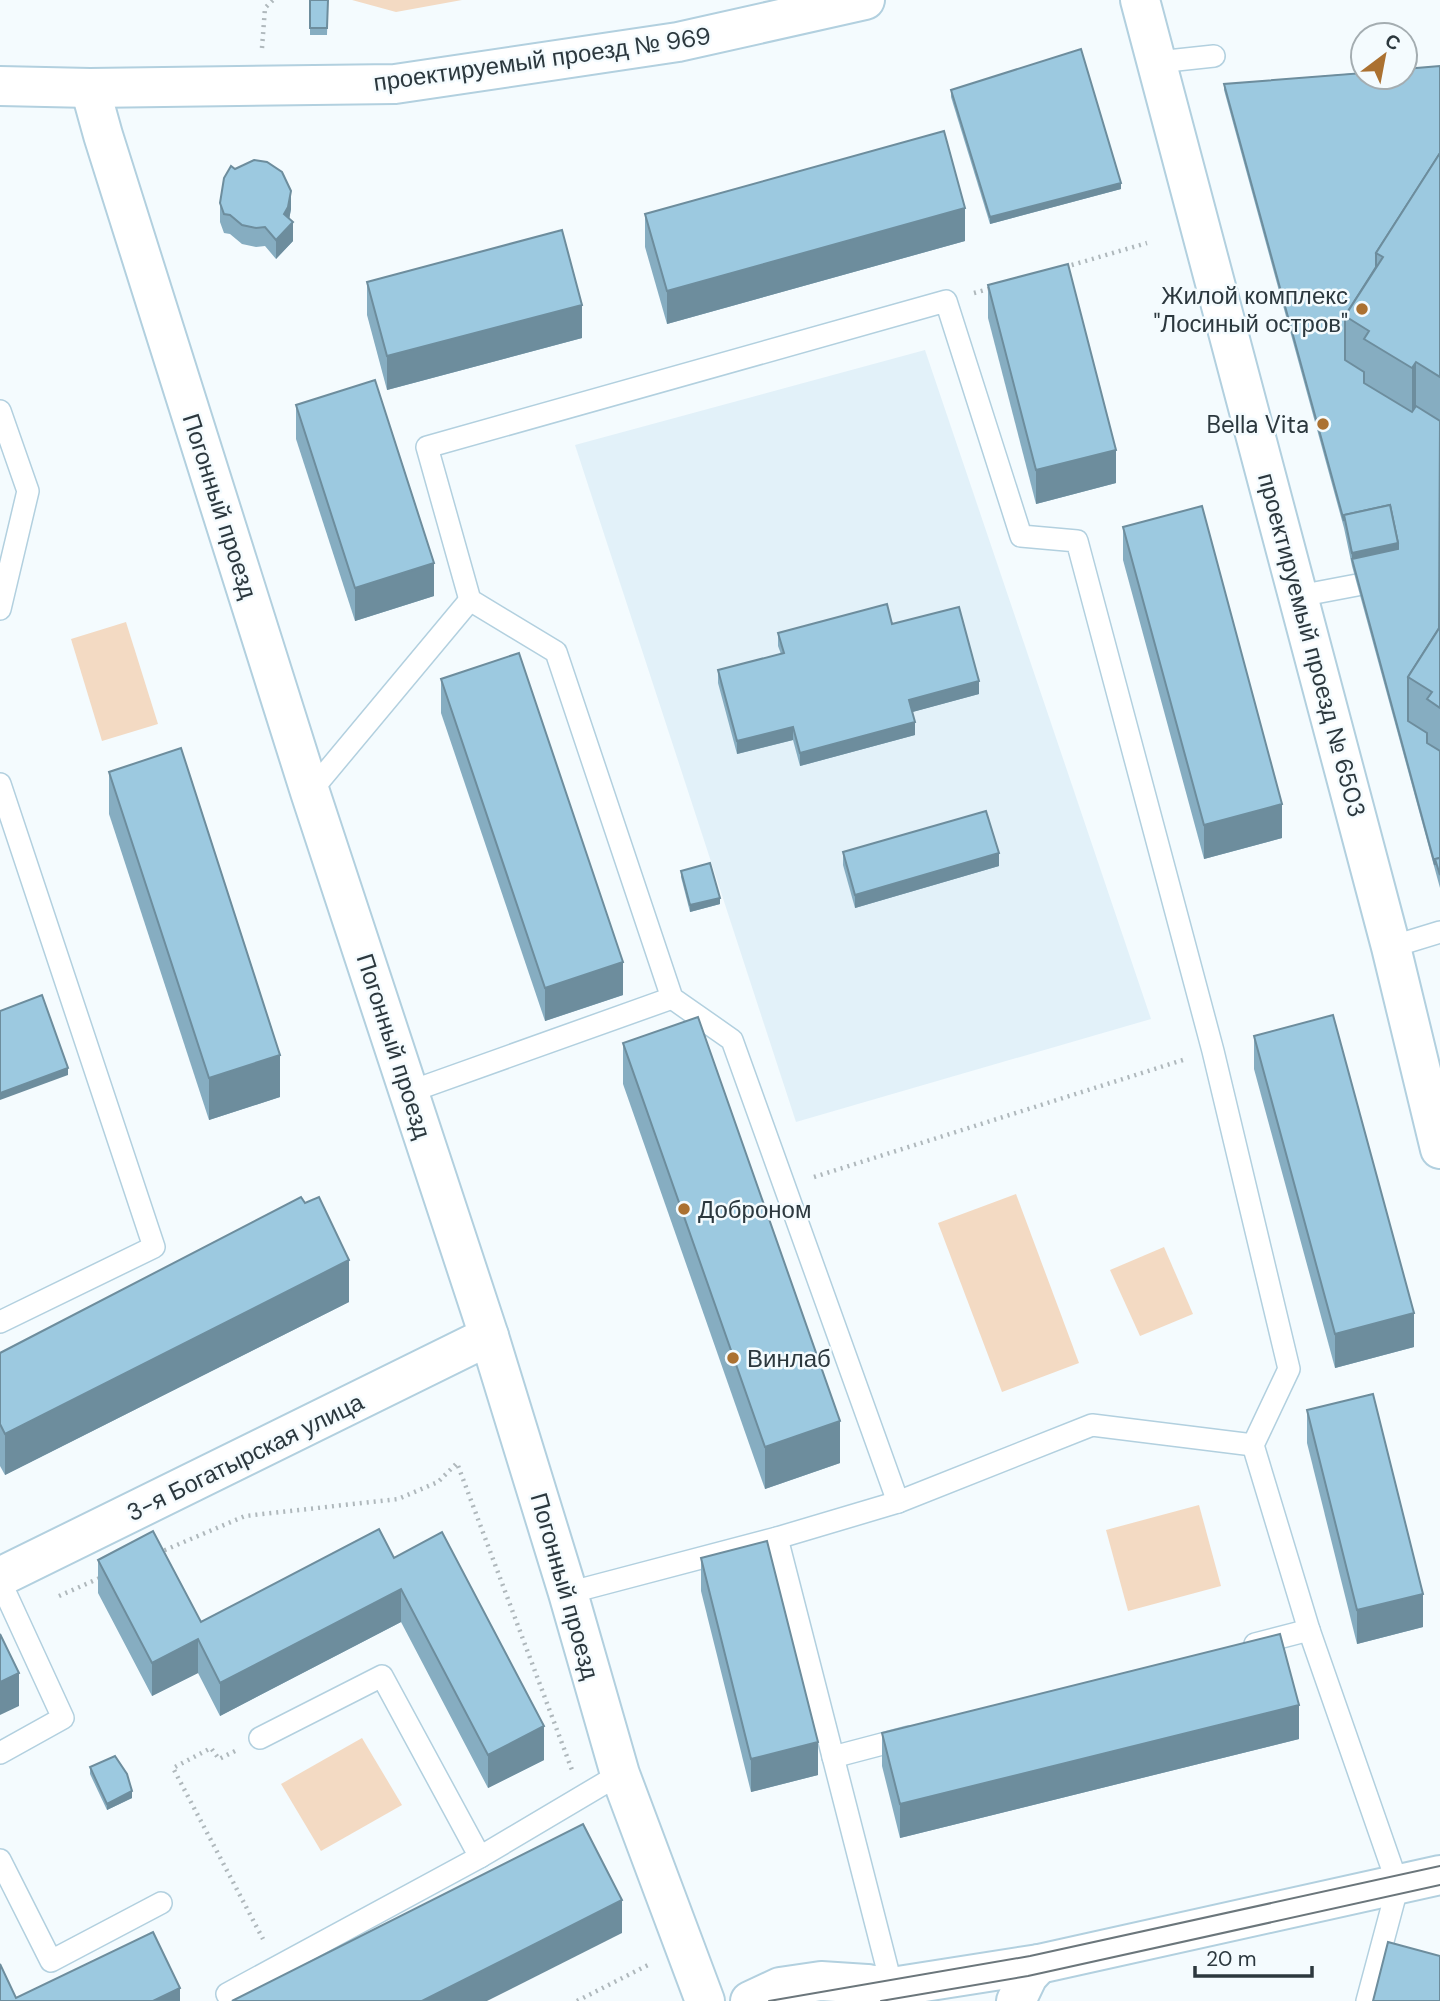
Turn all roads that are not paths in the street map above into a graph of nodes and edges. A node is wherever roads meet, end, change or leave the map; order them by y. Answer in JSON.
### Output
{"nodes":[{"id":1,"x":865,"y":0,"type":"edge"},
{"id":2,"x":1140,"y":0,"type":"edge"},
{"id":3,"x":1214,"y":56,"type":"dead end"},
{"id":4,"x":1157,"y":62,"type":"junction"},
{"id":5,"x":0,"y":86,"type":"edge"},
{"id":6,"x":90,"y":88,"type":"junction"},
{"id":7,"x":0,"y":411,"type":"edge"},
{"id":8,"x":1357,"y":585,"type":"edge"},
{"id":9,"x":1299,"y":596,"type":"junction"},
{"id":10,"x":470,"y":600,"type":"junction"},
{"id":11,"x":0,"y":609,"type":"edge"},
{"id":12,"x":0,"y":785,"type":"edge"},
{"id":13,"x":310,"y":792,"type":"junction"},
{"id":14,"x":1440,"y":932,"type":"edge"},
{"id":15,"x":1391,"y":947,"type":"junction"},
{"id":16,"x":672,"y":998,"type":"junction"},
{"id":17,"x":409,"y":1092,"type":"junction"},
{"id":18,"x":1440,"y":1149,"type":"edge"},
{"id":19,"x":0,"y":1322,"type":"edge"},
{"id":20,"x":489,"y":1336,"type":"junction"},
{"id":21,"x":1253,"y":1445,"type":"junction"},
{"id":22,"x":898,"y":1502,"type":"junction"},
{"id":23,"x":777,"y":1538,"type":"junction"},
{"id":24,"x":0,"y":1579,"type":"edge"},
{"id":25,"x":568,"y":1593,"type":"junction"},
{"id":26,"x":1309,"y":1630,"type":"junction"},
{"id":27,"x":1230,"y":1651,"type":"edge"},
{"id":28,"x":926,"y":1732,"type":"edge"},
{"id":29,"x":260,"y":1738,"type":"road end"},
{"id":30,"x":0,"y":1753,"type":"edge"},
{"id":31,"x":834,"y":1757,"type":"junction"},
{"id":32,"x":620,"y":1774,"type":"junction"},
{"id":33,"x":480,"y":1857,"type":"junction"},
{"id":34,"x":0,"y":1860,"type":"edge"},
{"id":35,"x":1440,"y":1875,"type":"edge"},
{"id":36,"x":1398,"y":1885,"type":"junction"},
{"id":37,"x":161,"y":1903,"type":"dead end"},
{"id":38,"x":1039,"y":1964,"type":"junction"},
{"id":39,"x":886,"y":1991,"type":"edge"},
{"id":40,"x":227,"y":1994,"type":"dead end"},
{"id":41,"x":705,"y":2001,"type":"edge"},
{"id":42,"x":750,"y":2001,"type":"edge"},
{"id":43,"x":1016,"y":2001,"type":"edge"},
{"id":44,"x":1367,"y":2001,"type":"edge"}],
"edges":[{"from":1,"to":6,"type":"street","name":"проектируемый проезд № 969"},
{"from":2,"to":4,"type":"street"},
{"from":3,"to":4,"type":"lane"},
{"from":4,"to":9,"type":"street","name":"проектируемый проезд № 6503"},
{"from":5,"to":6,"type":"street","name":"проектируемый проезд № 969"},
{"from":6,"to":13,"type":"street","name":"Погонный проезд"},
{"from":7,"to":11,"type":"lane"},
{"from":8,"to":9,"type":"lane"},
{"from":9,"to":15,"type":"street","name":"проектируемый проезд № 6503"},
{"from":10,"to":13,"type":"lane"},
{"from":10,"to":16,"type":"lane"},
{"from":10,"to":21,"type":"lane"},
{"from":12,"to":19,"type":"lane"},
{"from":13,"to":17,"type":"street","name":"Погонный проезд"},
{"from":14,"to":15,"type":"lane"},
{"from":15,"to":18,"type":"street","name":"проектируемый проезд № 6503"},
{"from":16,"to":17,"type":"lane"},
{"from":16,"to":22,"type":"lane"},
{"from":17,"to":20,"type":"street","name":"Погонный проезд"},
{"from":20,"to":24,"type":"street","name":"3-я Богатырская улица"},
{"from":20,"to":25,"type":"street","name":"Погонный проезд"},
{"from":21,"to":22,"type":"lane"},
{"from":21,"to":26,"type":"lane"},
{"from":22,"to":23,"type":"lane"},
{"from":23,"to":25,"type":"lane"},
{"from":23,"to":31,"type":"lane"},
{"from":24,"to":30,"type":"lane"},
{"from":25,"to":32,"type":"street","name":"Погонный проезд"},
{"from":26,"to":27,"type":"lane"},
{"from":26,"to":36,"type":"lane"},
{"from":28,"to":31,"type":"lane"},
{"from":29,"to":33,"type":"lane"},
{"from":31,"to":39,"type":"lane"},
{"from":32,"to":33,"type":"lane"},
{"from":32,"to":41,"type":"street","name":"Погонный проезд"},
{"from":33,"to":40,"type":"lane"},
{"from":34,"to":37,"type":"lane"},
{"from":35,"to":36,"type":"street"},
{"from":36,"to":38,"type":"street"},
{"from":36,"to":44,"type":"lane"},
{"from":38,"to":39,"type":"street"},
{"from":38,"to":43,"type":"street"},
{"from":39,"to":42,"type":"street"}]}
